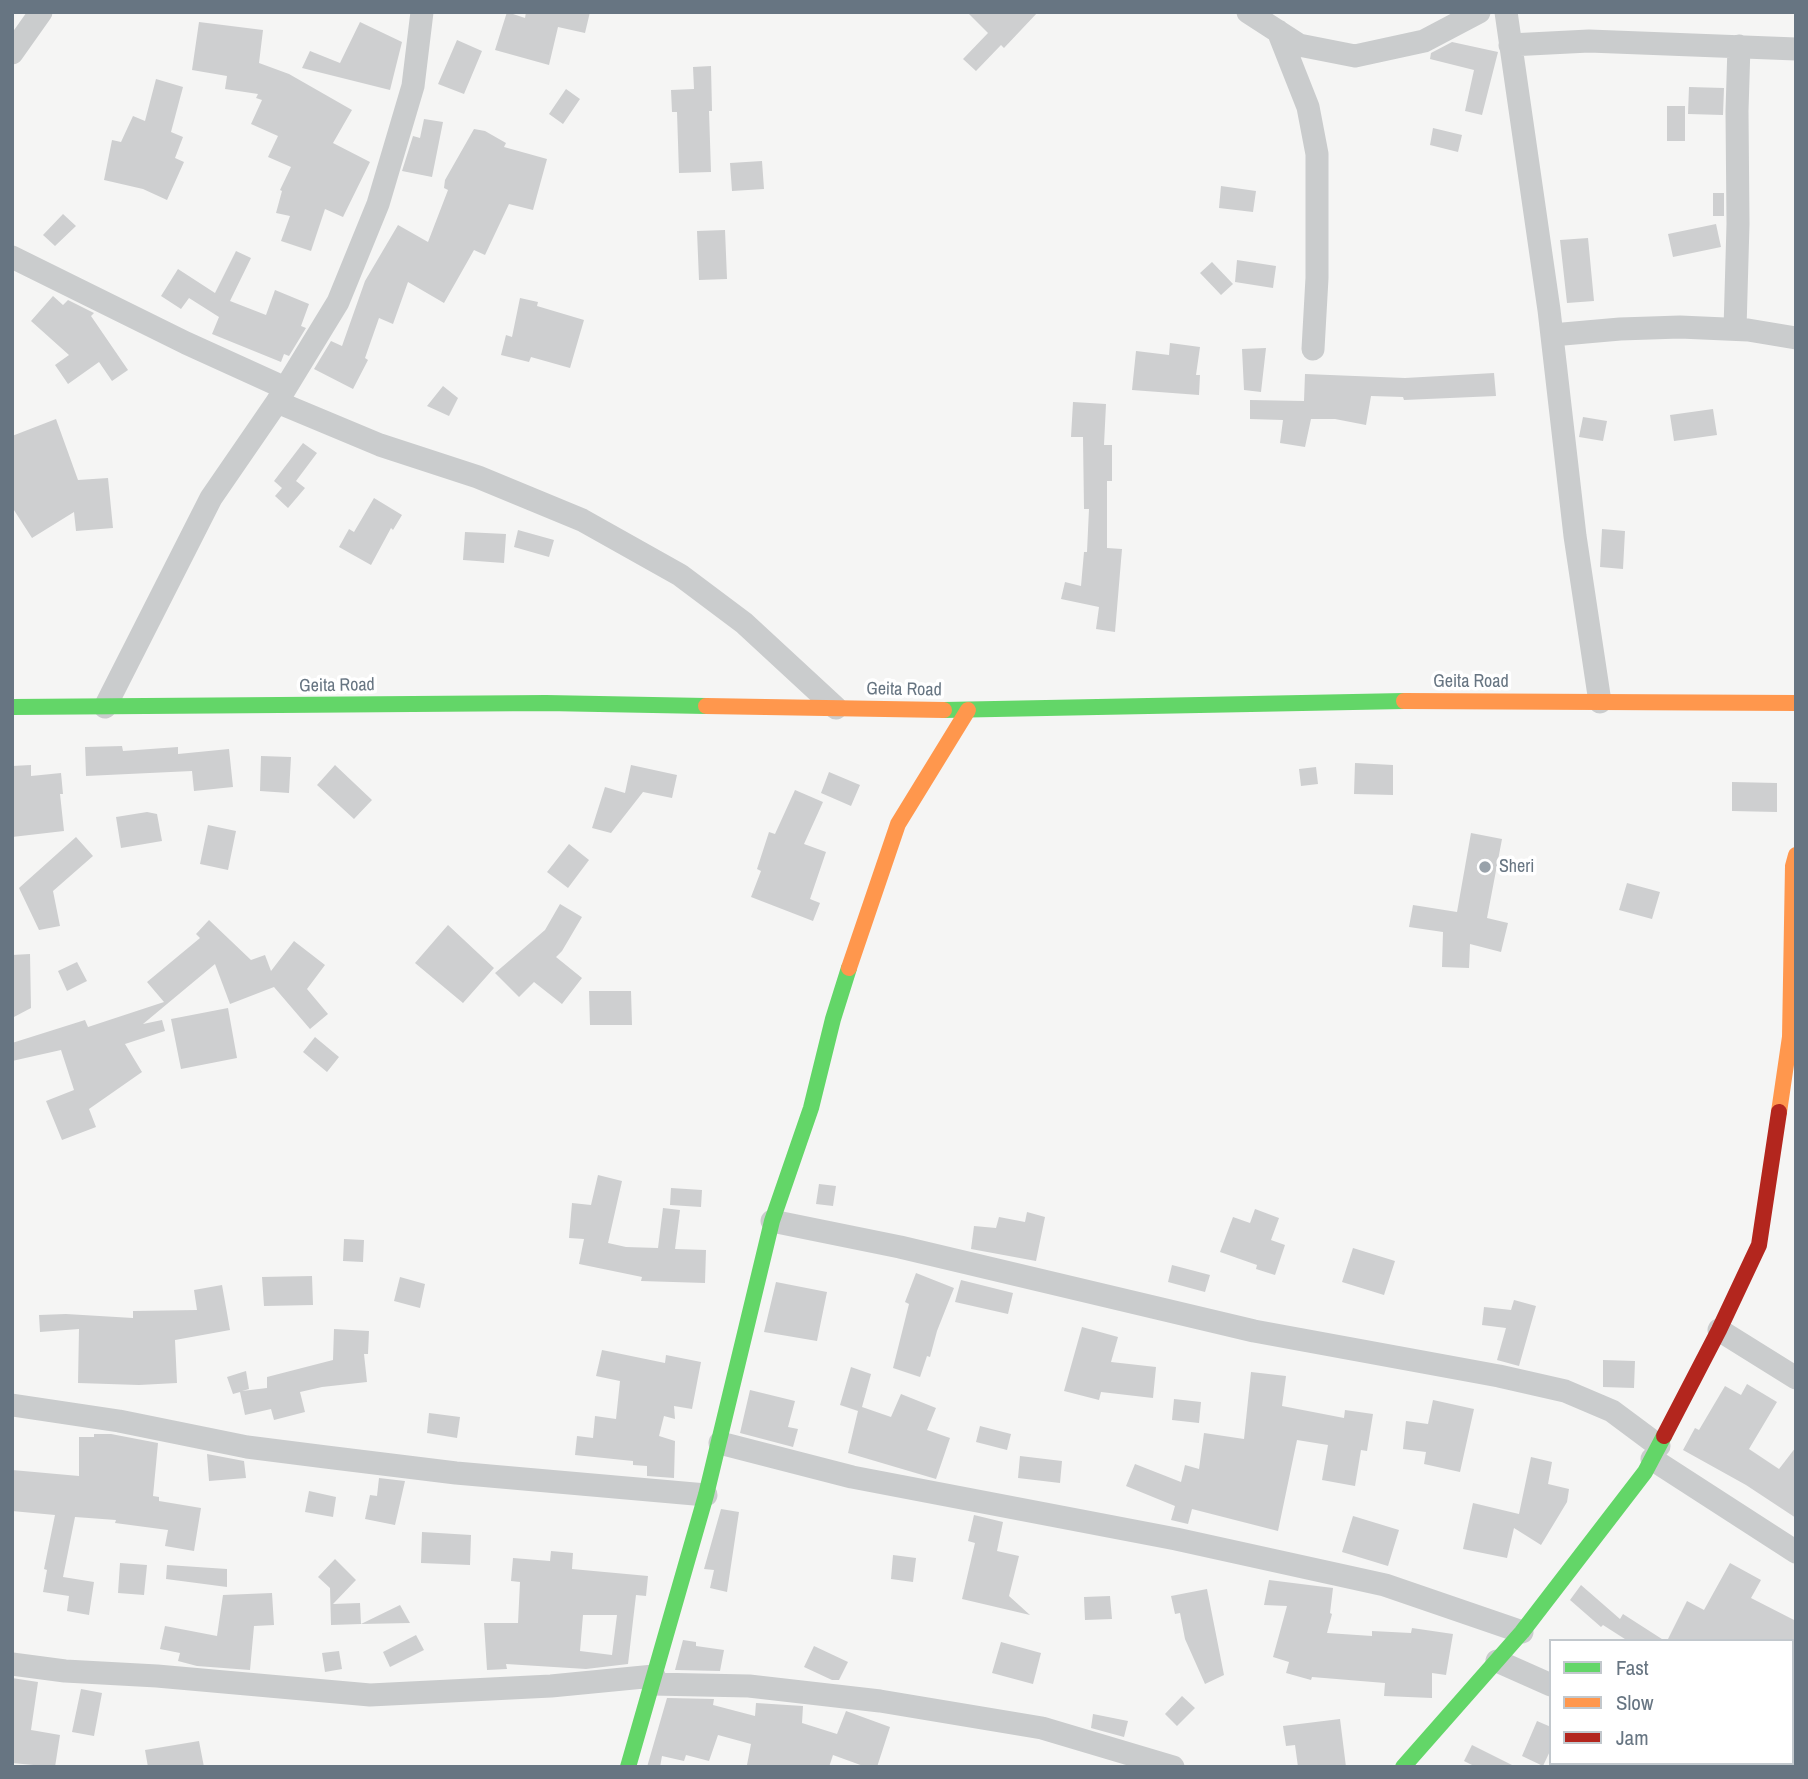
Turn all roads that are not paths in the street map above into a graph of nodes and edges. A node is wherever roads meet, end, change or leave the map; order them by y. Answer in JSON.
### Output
{"nodes":[{"id":1,"x":41,"y":12,"type":"edge"},
{"id":2,"x":422,"y":12,"type":"edge"},
{"id":3,"x":1248,"y":12,"type":"edge"},
{"id":4,"x":1479,"y":12,"type":"edge"},
{"id":5,"x":1506,"y":12,"type":"edge"},
{"id":6,"x":1278,"y":31,"type":"junction"},
{"id":7,"x":1510,"y":45,"type":"junction"},
{"id":8,"x":1739,"y":46,"type":"junction"},
{"id":9,"x":1796,"y":49,"type":"edge"},
{"id":10,"x":12,"y":53,"type":"edge"},
{"id":11,"x":12,"y":257,"type":"edge"},
{"id":12,"x":1735,"y":329,"type":"junction"},
{"id":13,"x":1552,"y":335,"type":"junction"},
{"id":14,"x":1796,"y":338,"type":"edge"},
{"id":15,"x":1313,"y":349,"type":"dead end"},
{"id":16,"x":281,"y":395,"type":"junction"},
{"id":17,"x":1600,"y":702,"type":"junction"},
{"id":18,"x":1796,"y":703,"type":"edge"},
{"id":19,"x":105,"y":707,"type":"junction"},
{"id":20,"x":836,"y":708,"type":"junction"},
{"id":21,"x":13,"y":710,"type":"edge"},
{"id":22,"x":968,"y":710,"type":"junction"},
{"id":23,"x":1796,"y":855,"type":"edge"},
{"id":24,"x":1788,"y":1096,"type":"edge"},
{"id":25,"x":772,"y":1221,"type":"junction"},
{"id":26,"x":1719,"y":1331,"type":"junction"},
{"id":27,"x":1796,"y":1378,"type":"edge"},
{"id":28,"x":12,"y":1405,"type":"edge"},
{"id":29,"x":720,"y":1443,"type":"junction"},
{"id":30,"x":1655,"y":1452,"type":"junction"},
{"id":31,"x":706,"y":1495,"type":"junction"},
{"id":32,"x":1796,"y":1552,"type":"edge"},
{"id":33,"x":1522,"y":1632,"type":"junction"},
{"id":34,"x":1497,"y":1661,"type":"junction"},
{"id":35,"x":12,"y":1664,"type":"edge"},
{"id":36,"x":653,"y":1680,"type":"junction"},
{"id":37,"x":1549,"y":1684,"type":"edge"},
{"id":38,"x":628,"y":1767,"type":"edge"},
{"id":39,"x":1173,"y":1767,"type":"edge"},
{"id":40,"x":1403,"y":1767,"type":"edge"}],
"edges":[{"from":1,"to":10,"type":"street"},
{"from":2,"to":16,"type":"street"},
{"from":3,"to":6,"type":"street"},
{"from":4,"to":6,"type":"street"},
{"from":5,"to":7,"type":"street"},
{"from":6,"to":15,"type":"street"},
{"from":7,"to":8,"type":"street"},
{"from":7,"to":13,"type":"street"},
{"from":8,"to":9,"type":"street"},
{"from":8,"to":12,"type":"street"},
{"from":11,"to":16,"type":"street"},
{"from":12,"to":13,"type":"street"},
{"from":12,"to":14,"type":"street"},
{"from":13,"to":17,"type":"street"},
{"from":16,"to":19,"type":"street"},
{"from":16,"to":20,"type":"street"},
{"from":17,"to":18,"type":"main road","name":"Geita Road"},
{"from":17,"to":22,"type":"main road","name":"Geita Road"},
{"from":19,"to":20,"type":"main road","name":"Geita Road"},
{"from":19,"to":21,"type":"main road","name":"Geita Road"},
{"from":20,"to":22,"type":"main road","name":"Geita Road"},
{"from":22,"to":25,"type":"main road"},
{"from":23,"to":24,"type":"main road"},
{"from":24,"to":26,"type":"main road"},
{"from":25,"to":29,"type":"main road"},
{"from":25,"to":30,"type":"street"},
{"from":26,"to":27,"type":"street"},
{"from":26,"to":30,"type":"main road"},
{"from":28,"to":31,"type":"street"},
{"from":29,"to":31,"type":"main road"},
{"from":29,"to":33,"type":"street"},
{"from":30,"to":32,"type":"street"},
{"from":30,"to":33,"type":"main road"},
{"from":31,"to":36,"type":"main road"},
{"from":33,"to":34,"type":"main road"},
{"from":34,"to":37,"type":"street"},
{"from":34,"to":40,"type":"main road"},
{"from":35,"to":36,"type":"street"},
{"from":36,"to":38,"type":"main road"},
{"from":36,"to":39,"type":"street"}]}
